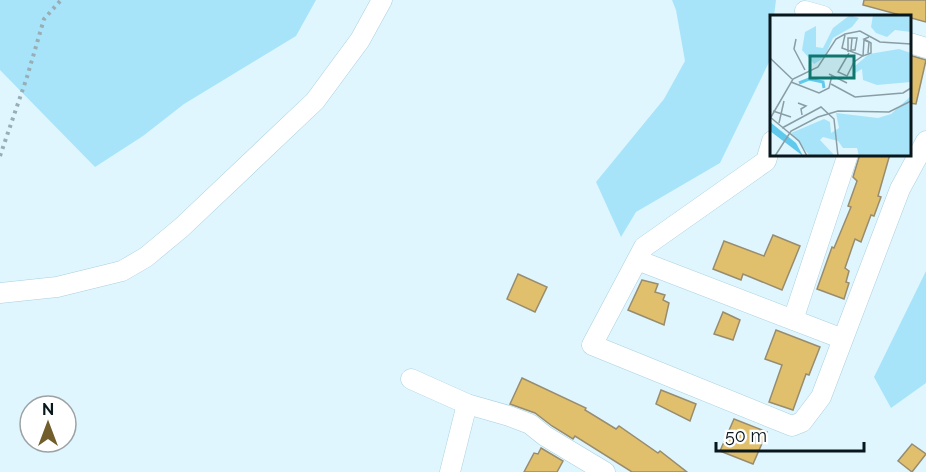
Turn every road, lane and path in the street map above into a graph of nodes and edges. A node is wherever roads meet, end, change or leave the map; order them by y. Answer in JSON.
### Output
{"nodes":[{"id":1,"x":62,"y":0,"type":"edge"},
{"id":2,"x":382,"y":0,"type":"edge"},
{"id":3,"x":911,"y":44,"type":"edge"},
{"id":4,"x":926,"y":48,"type":"edge"},
{"id":5,"x":926,"y":141,"type":"edge"},
{"id":6,"x":770,"y":145,"type":"edge"},
{"id":7,"x":0,"y":156,"type":"edge"},
{"id":8,"x":847,"y":156,"type":"edge"},
{"id":9,"x":637,"y":260,"type":"junction"},
{"id":10,"x":0,"y":293,"type":"edge"},
{"id":11,"x":793,"y":320,"type":"junction"},
{"id":12,"x":843,"y":339,"type":"junction"},
{"id":13,"x":411,"y":379,"type":"dead end"},
{"id":14,"x":467,"y":404,"type":"junction"},
{"id":15,"x":450,"y":472,"type":"edge"},
{"id":16,"x":605,"y":472,"type":"edge"}],
"edges":[{"from":1,"to":7,"type":"path"},
{"from":2,"to":10,"type":"street"},
{"from":3,"to":4,"type":"street"},
{"from":5,"to":12,"type":"street"},
{"from":6,"to":9,"type":"street"},
{"from":8,"to":11,"type":"street"},
{"from":9,"to":11,"type":"street"},
{"from":9,"to":12,"type":"street"},
{"from":11,"to":12,"type":"street"},
{"from":13,"to":14,"type":"street"},
{"from":14,"to":15,"type":"street"},
{"from":14,"to":16,"type":"street"}]}
